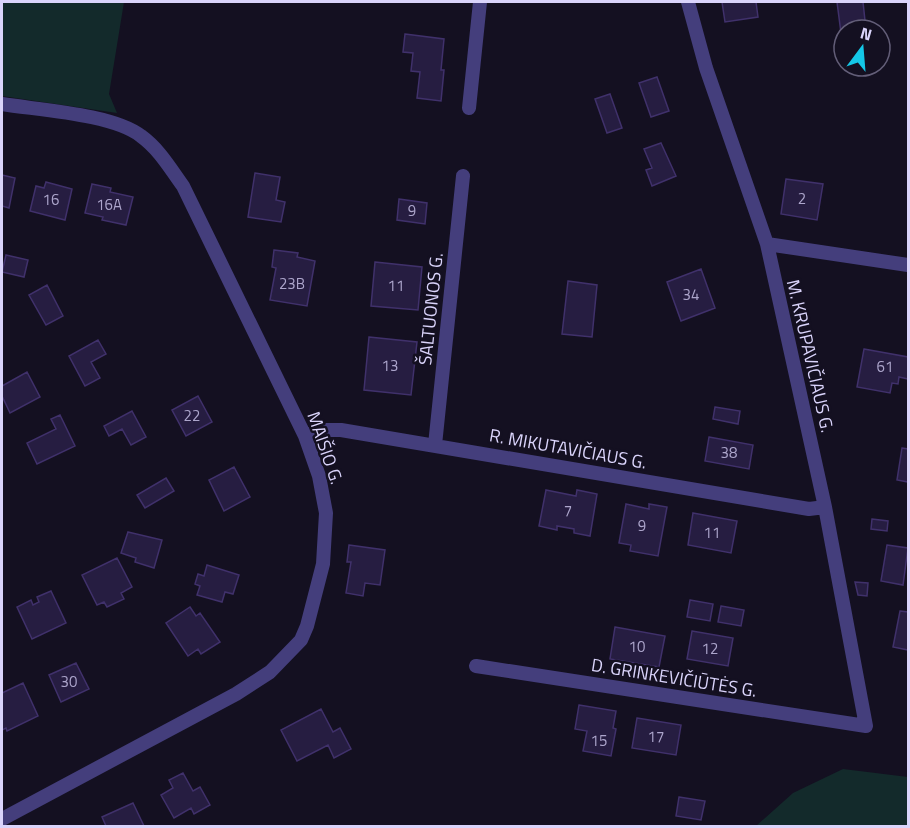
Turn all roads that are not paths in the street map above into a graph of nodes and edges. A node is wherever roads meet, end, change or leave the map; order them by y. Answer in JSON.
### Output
{"nodes":[{"id":1,"x":480,"y":2,"type":"edge"},
{"id":2,"x":688,"y":2,"type":"edge"},
{"id":3,"x":2,"y":104,"type":"edge"},
{"id":4,"x":469,"y":108,"type":"dead end"},
{"id":5,"x":462,"y":176,"type":"dead end"},
{"id":6,"x":767,"y":244,"type":"junction"},
{"id":7,"x":909,"y":265,"type":"edge"},
{"id":8,"x":305,"y":436,"type":"junction"},
{"id":9,"x":435,"y":445,"type":"junction"},
{"id":10,"x":825,"y":507,"type":"junction"},
{"id":11,"x":476,"y":666,"type":"dead end"},
{"id":12,"x":866,"y":726,"type":"joint"},
{"id":13,"x":2,"y":819,"type":"edge"}],
"edges":[{"from":1,"to":4,"type":"street"},
{"from":2,"to":6,"type":"street","name":"M. KRUPAVIČIAUS G."},
{"from":3,"to":8,"type":"street","name":"MAIŠIO G."},
{"from":5,"to":9,"type":"street","name":"ŠALTUONOS G."},
{"from":6,"to":7,"type":"street"},
{"from":6,"to":10,"type":"street","name":"M. KRUPAVIČIAUS G."},
{"from":8,"to":9,"type":"street","name":"R. MIKUTAVIČIAUS G."},
{"from":8,"to":13,"type":"street","name":"MAIŠIO G."},
{"from":9,"to":10,"type":"street","name":"R. MIKUTAVIČIAUS G."},
{"from":10,"to":12,"type":"street","name":"M. KRUPAVIČIAUS G."},
{"from":11,"to":12,"type":"street","name":"D. GRINKEVIČIŪTĖS G."}]}
